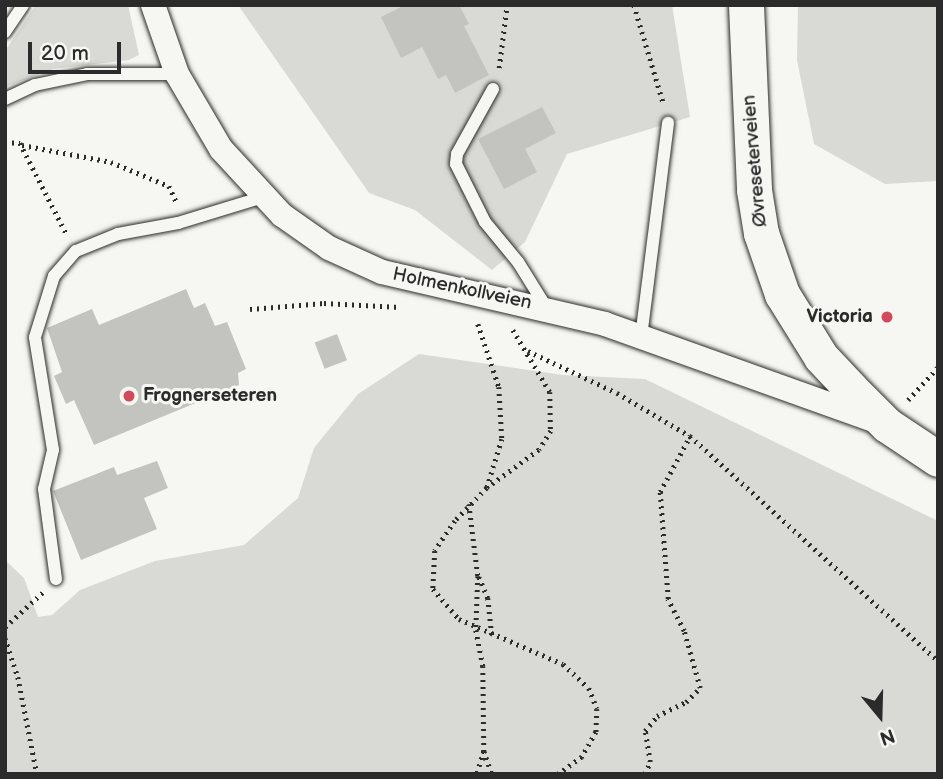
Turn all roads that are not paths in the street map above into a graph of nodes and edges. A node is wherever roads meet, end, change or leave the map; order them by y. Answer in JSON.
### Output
{"nodes":[{"id":1,"x":23,"y":5,"type":"edge"},
{"id":2,"x":153,"y":5,"type":"edge"},
{"id":3,"x":746,"y":5,"type":"edge"},
{"id":4,"x":5,"y":32,"type":"edge"},
{"id":5,"x":177,"y":74,"type":"junction"},
{"id":6,"x":493,"y":89,"type":"road end"},
{"id":7,"x":5,"y":99,"type":"edge"},
{"id":8,"x":668,"y":123,"type":"road end"},
{"id":9,"x":263,"y":197,"type":"junction"},
{"id":10,"x":546,"y":307,"type":"junction"},
{"id":11,"x":641,"y":337,"type":"junction"},
{"id":12,"x":887,"y":425,"type":"junction"},
{"id":13,"x":938,"y":434,"type":"edge"},
{"id":14,"x":938,"y":459,"type":"edge"},
{"id":15,"x":56,"y":579,"type":"road end"}],
"edges":[{"from":1,"to":4,"type":"lane"},
{"from":2,"to":5,"type":"street","name":"Holmenkollveien"},
{"from":3,"to":12,"type":"main road","name":"Øvreseterveien"},
{"from":5,"to":7,"type":"lane"},
{"from":5,"to":9,"type":"street","name":"Holmenkollveien"},
{"from":6,"to":10,"type":"lane"},
{"from":8,"to":11,"type":"lane"},
{"from":9,"to":10,"type":"street","name":"Holmenkollveien"},
{"from":9,"to":15,"type":"lane"},
{"from":10,"to":11,"type":"street","name":"Holmenkollveien"},
{"from":11,"to":12,"type":"street","name":"Holmenkollveien"},
{"from":12,"to":13,"type":"main road"},
{"from":12,"to":14,"type":"main road","name":"Øvreseterveien"}]}
